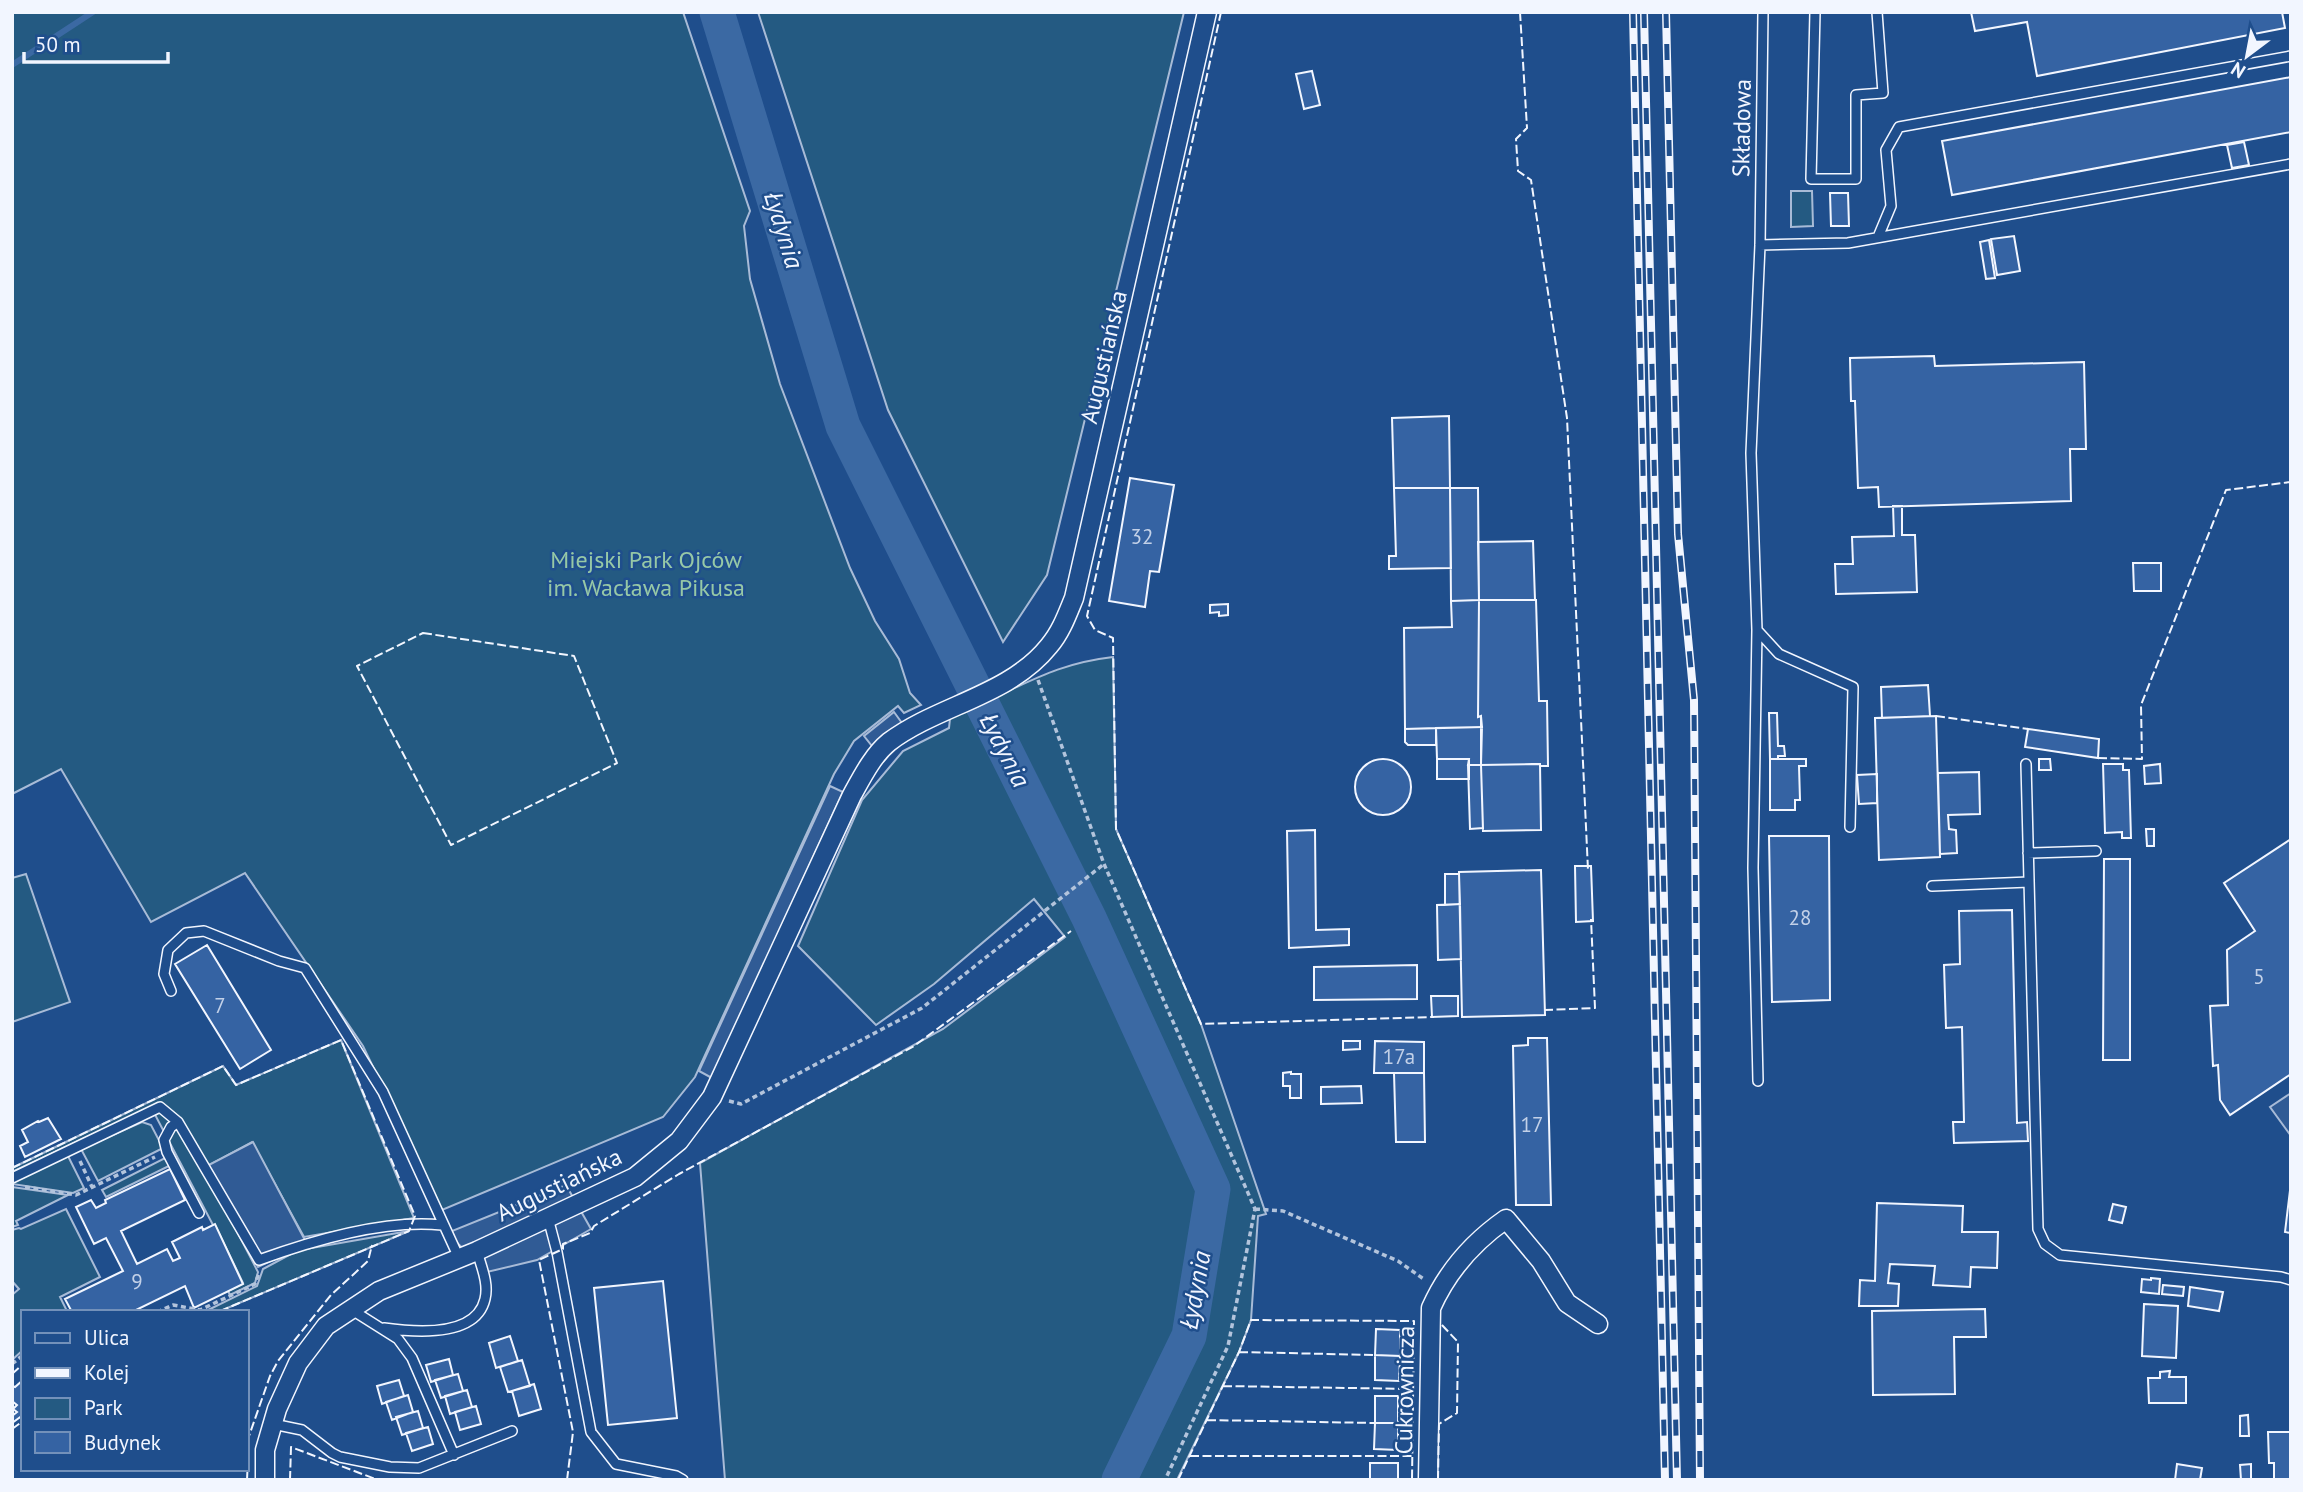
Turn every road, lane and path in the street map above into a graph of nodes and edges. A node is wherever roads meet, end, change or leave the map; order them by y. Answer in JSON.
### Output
{"nodes":[{"id":1,"x":1207,"y":12,"type":"edge"},
{"id":2,"x":1763,"y":12,"type":"edge"},
{"id":3,"x":1815,"y":12,"type":"edge"},
{"id":4,"x":1877,"y":12,"type":"edge"},
{"id":5,"x":2291,"y":56,"type":"edge"},
{"id":6,"x":2291,"y":164,"type":"edge"},
{"id":7,"x":1878,"y":237,"type":"junction"},
{"id":8,"x":1760,"y":245,"type":"junction"},
{"id":9,"x":1757,"y":630,"type":"junction"},
{"id":10,"x":1031,"y":662,"type":"junction"},
{"id":11,"x":2026,"y":764,"type":"dead end"},
{"id":12,"x":1850,"y":827,"type":"dead end"},
{"id":13,"x":2096,"y":851,"type":"dead end"},
{"id":14,"x":2028,"y":853,"type":"junction"},
{"id":15,"x":1104,"y":863,"type":"junction"},
{"id":16,"x":2029,"y":882,"type":"junction"},
{"id":17,"x":1932,"y":886,"type":"dead end"},
{"id":18,"x":171,"y":991,"type":"dead end"},
{"id":19,"x":1758,"y":1081,"type":"dead end"},
{"id":20,"x":712,"y":1097,"type":"junction"},
{"id":21,"x":178,"y":1122,"type":"junction"},
{"id":22,"x":73,"y":1148,"type":"junction"},
{"id":23,"x":167,"y":1152,"type":"junction"},
{"id":24,"x":12,"y":1178,"type":"edge"},
{"id":25,"x":25,"y":1187,"type":"dead end"},
{"id":26,"x":92,"y":1187,"type":"junction"},
{"id":27,"x":1255,"y":1209,"type":"junction"},
{"id":28,"x":199,"y":1213,"type":"dead end"},
{"id":29,"x":548,"y":1218,"type":"junction"},
{"id":30,"x":442,"y":1225,"type":"junction"},
{"id":31,"x":477,"y":1251,"type":"junction"},
{"id":32,"x":459,"y":1258,"type":"junction"},
{"id":33,"x":259,"y":1260,"type":"junction"},
{"id":34,"x":2291,"y":1280,"type":"edge"},
{"id":35,"x":1430,"y":1308,"type":"junction"},
{"id":36,"x":350,"y":1309,"type":"junction"},
{"id":37,"x":162,"y":1310,"type":"edge"},
{"id":38,"x":200,"y":1310,"type":"edge"},
{"id":39,"x":200,"y":1310,"type":"edge"},
{"id":40,"x":1598,"y":1324,"type":"dead end"},
{"id":41,"x":379,"y":1327,"type":"junction"},
{"id":42,"x":272,"y":1424,"type":"junction"},
{"id":43,"x":512,"y":1431,"type":"dead end"},
{"id":44,"x":454,"y":1455,"type":"junction"},
{"id":45,"x":265,"y":1480,"type":"edge"},
{"id":46,"x":683,"y":1480,"type":"edge"},
{"id":47,"x":1165,"y":1480,"type":"edge"},
{"id":48,"x":1428,"y":1480,"type":"edge"}],
"edges":[{"from":1,"to":10,"type":"street","name":"Augustiańska"},
{"from":2,"to":8,"type":"lane","name":"Składowa"},
{"from":3,"to":4,"type":"lane"},
{"from":5,"to":7,"type":"lane"},
{"from":6,"to":7,"type":"lane"},
{"from":7,"to":8,"type":"lane"},
{"from":8,"to":9,"type":"lane","name":"Składowa"},
{"from":9,"to":12,"type":"lane"},
{"from":9,"to":19,"type":"lane","name":"Składowa"},
{"from":10,"to":15,"type":"path"},
{"from":10,"to":20,"type":"street","name":"Augustiańska"},
{"from":11,"to":14,"type":"lane"},
{"from":13,"to":14,"type":"lane"},
{"from":14,"to":16,"type":"lane"},
{"from":15,"to":20,"type":"path"},
{"from":15,"to":27,"type":"path"},
{"from":16,"to":17,"type":"lane"},
{"from":16,"to":34,"type":"lane"},
{"from":18,"to":30,"type":"lane"},
{"from":20,"to":29,"type":"street","name":"Augustiańska"},
{"from":21,"to":22,"type":"lane"},
{"from":21,"to":23,"type":"lane"},
{"from":21,"to":33,"type":"lane"},
{"from":22,"to":24,"type":"lane"},
{"from":22,"to":26,"type":"path"},
{"from":23,"to":26,"type":"path"},
{"from":23,"to":28,"type":"lane"},
{"from":25,"to":26,"type":"path"},
{"from":27,"to":35,"type":"path"},
{"from":27,"to":47,"type":"path"},
{"from":29,"to":31,"type":"street","name":"Augustiańska"},
{"from":29,"to":46,"type":"lane"},
{"from":30,"to":32,"type":"lane"},
{"from":30,"to":33,"type":"lane"},
{"from":31,"to":32,"type":"street","name":"Augustiańska"},
{"from":31,"to":41,"type":"lane"},
{"from":32,"to":36,"type":"street","name":"Augustiańska"},
{"from":33,"to":38,"type":"path"},
{"from":35,"to":40,"type":"street","name":"Cukrownicza"},
{"from":35,"to":48,"type":"street","name":"Cukrownicza"},
{"from":36,"to":41,"type":"lane"},
{"from":36,"to":42,"type":"street","name":"Augustiańska"},
{"from":37,"to":39,"type":"path"},
{"from":41,"to":44,"type":"lane"},
{"from":42,"to":44,"type":"lane"},
{"from":42,"to":45,"type":"street","name":"Augustiańska"},
{"from":43,"to":44,"type":"lane"}]}
